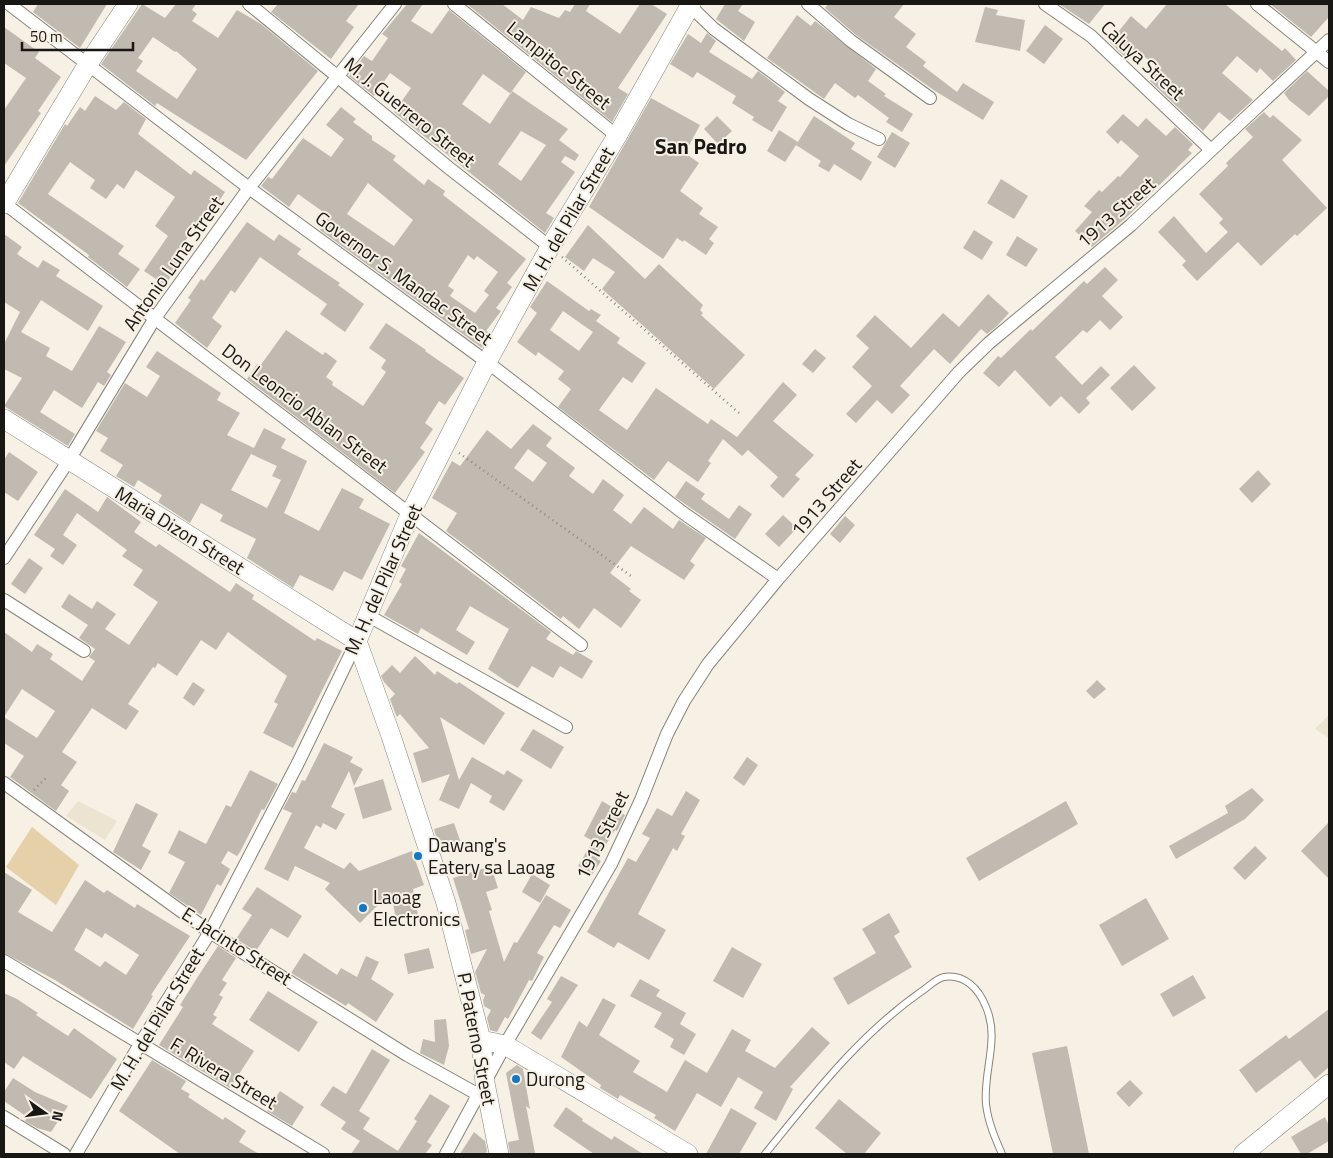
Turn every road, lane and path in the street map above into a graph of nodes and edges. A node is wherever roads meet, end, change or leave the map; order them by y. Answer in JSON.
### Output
{"nodes":[{"id":1,"x":9,"y":4,"type":"edge"},
{"id":2,"x":128,"y":4,"type":"edge"},
{"id":3,"x":249,"y":4,"type":"edge"},
{"id":4,"x":395,"y":4,"type":"edge"},
{"id":5,"x":454,"y":4,"type":"edge"},
{"id":6,"x":690,"y":4,"type":"edge"},
{"id":7,"x":808,"y":4,"type":"edge"},
{"id":8,"x":1045,"y":4,"type":"edge"},
{"id":9,"x":1257,"y":4,"type":"edge"},
{"id":10,"x":1329,"y":40,"type":"edge"},
{"id":11,"x":1316,"y":52,"type":"junction"},
{"id":12,"x":1329,"y":62,"type":"edge"},
{"id":13,"x":88,"y":64,"type":"junction"},
{"id":14,"x":338,"y":77,"type":"junction"},
{"id":15,"x":930,"y":98,"type":"dead end"},
{"id":16,"x":617,"y":136,"type":"junction"},
{"id":17,"x":879,"y":139,"type":"dead end"},
{"id":18,"x":1211,"y":150,"type":"junction"},
{"id":19,"x":250,"y":188,"type":"junction"},
{"id":20,"x":4,"y":204,"type":"edge"},
{"id":21,"x":550,"y":247,"type":"junction"},
{"id":22,"x":155,"y":318,"type":"junction"},
{"id":23,"x":488,"y":362,"type":"junction"},
{"id":24,"x":738,"y":413,"type":"dead end"},
{"id":25,"x":4,"y":419,"type":"edge"},
{"id":26,"x":446,"y":443,"type":"junction"},
{"id":27,"x":69,"y":460,"type":"junction"},
{"id":28,"x":410,"y":512,"type":"junction"},
{"id":29,"x":4,"y":558,"type":"edge"},
{"id":30,"x":632,"y":576,"type":"dead end"},
{"id":31,"x":778,"y":579,"type":"junction"},
{"id":32,"x":4,"y":600,"type":"edge"},
{"id":33,"x":367,"y":615,"type":"junction"},
{"id":34,"x":357,"y":641,"type":"junction"},
{"id":35,"x":581,"y":645,"type":"dead end"},
{"id":36,"x":84,"y":651,"type":"dead end"},
{"id":37,"x":566,"y":727,"type":"dead end"},
{"id":38,"x":48,"y":777,"type":"dead end"},
{"id":39,"x":4,"y":783,"type":"edge"},
{"id":40,"x":26,"y":798,"type":"junction"},
{"id":41,"x":210,"y":932,"type":"junction"},
{"id":42,"x":4,"y":961,"type":"edge"},
{"id":43,"x":481,"y":1040,"type":"junction"},
{"id":44,"x":140,"y":1044,"type":"junction"},
{"id":45,"x":505,"y":1045,"type":"junction"},
{"id":46,"x":1329,"y":1084,"type":"edge"},
{"id":47,"x":482,"y":1089,"type":"junction"},
{"id":48,"x":4,"y":1117,"type":"edge"},
{"id":49,"x":64,"y":1154,"type":"edge"},
{"id":50,"x":76,"y":1154,"type":"edge"},
{"id":51,"x":324,"y":1154,"type":"edge"},
{"id":52,"x":446,"y":1154,"type":"edge"},
{"id":53,"x":499,"y":1154,"type":"edge"},
{"id":54,"x":688,"y":1154,"type":"edge"},
{"id":55,"x":766,"y":1154,"type":"edge"},
{"id":56,"x":1002,"y":1154,"type":"edge"},
{"id":57,"x":1243,"y":1154,"type":"edge"}],
"edges":[{"from":1,"to":13,"type":"street","name":"Governor S. Mandac Street"},
{"from":2,"to":13,"type":"main road"},
{"from":3,"to":14,"type":"street","name":"M. J. Guerrero Street"},
{"from":4,"to":14,"type":"street","name":"Antonio Luna Street"},
{"from":5,"to":16,"type":"street","name":"Lampitoc Street"},
{"from":6,"to":16,"type":"main road","name":"M. H. del Pilar Street"},
{"from":6,"to":17,"type":"street"},
{"from":7,"to":15,"type":"street"},
{"from":8,"to":18,"type":"street","name":"Caluya Street"},
{"from":9,"to":11,"type":"street"},
{"from":10,"to":11,"type":"street","name":"1913 Street"},
{"from":11,"to":12,"type":"street"},
{"from":11,"to":18,"type":"street","name":"1913 Street"},
{"from":13,"to":19,"type":"street","name":"Governor S. Mandac Street"},
{"from":13,"to":20,"type":"main road"},
{"from":14,"to":19,"type":"street","name":"Antonio Luna Street"},
{"from":14,"to":21,"type":"street","name":"M. J. Guerrero Street"},
{"from":16,"to":21,"type":"main road","name":"M. H. del Pilar Street"},
{"from":18,"to":31,"type":"street","name":"1913 Street"},
{"from":19,"to":22,"type":"street","name":"Antonio Luna Street"},
{"from":19,"to":23,"type":"street","name":"Governor S. Mandac Street"},
{"from":20,"to":22,"type":"street","name":"Don Leoncio Ablan Street"},
{"from":21,"to":23,"type":"main road","name":"M. H. del Pilar Street"},
{"from":21,"to":24,"type":"path"},
{"from":22,"to":27,"type":"street","name":"Antonio Luna Street"},
{"from":22,"to":28,"type":"street","name":"Don Leoncio Ablan Street"},
{"from":23,"to":26,"type":"main road","name":"M. H. del Pilar Street"},
{"from":23,"to":31,"type":"street","name":"Governor S. Mandac Street"},
{"from":25,"to":27,"type":"main road","name":"Maria Dizon Street"},
{"from":26,"to":28,"type":"main road","name":"M. H. del Pilar Street"},
{"from":26,"to":30,"type":"path"},
{"from":27,"to":29,"type":"street","name":"Antonio Luna Street"},
{"from":27,"to":34,"type":"main road","name":"Maria Dizon Street"},
{"from":28,"to":33,"type":"main road","name":"M. H. del Pilar Street"},
{"from":28,"to":35,"type":"street","name":"Don Leoncio Ablan Street"},
{"from":31,"to":45,"type":"street","name":"1913 Street"},
{"from":32,"to":36,"type":"street"},
{"from":33,"to":34,"type":"main road","name":"M. H. del Pilar Street"},
{"from":33,"to":37,"type":"street"},
{"from":34,"to":41,"type":"street","name":"M. H. del Pilar Street"},
{"from":34,"to":43,"type":"main road","name":"P. Paterno Street"},
{"from":38,"to":40,"type":"path"},
{"from":39,"to":40,"type":"street","name":"E. Jacinto Street"},
{"from":40,"to":41,"type":"street","name":"E. Jacinto Street"},
{"from":41,"to":44,"type":"street","name":"M. H. del Pilar Street"},
{"from":41,"to":47,"type":"street","name":"E. Jacinto Street"},
{"from":42,"to":44,"type":"street","name":"F. Rivera Street"},
{"from":43,"to":45,"type":"main road"},
{"from":43,"to":47,"type":"main road","name":"P. Paterno Street"},
{"from":44,"to":50,"type":"street","name":"M. H. del Pilar Street"},
{"from":44,"to":51,"type":"street","name":"F. Rivera Street"},
{"from":45,"to":47,"type":"street","name":"1913 Street"},
{"from":45,"to":54,"type":"main road"},
{"from":46,"to":57,"type":"main road"},
{"from":47,"to":52,"type":"street","name":"1913 Street"},
{"from":47,"to":53,"type":"main road","name":"P. Paterno Street"},
{"from":48,"to":49,"type":"street"},
{"from":55,"to":56,"type":"lane"}]}
